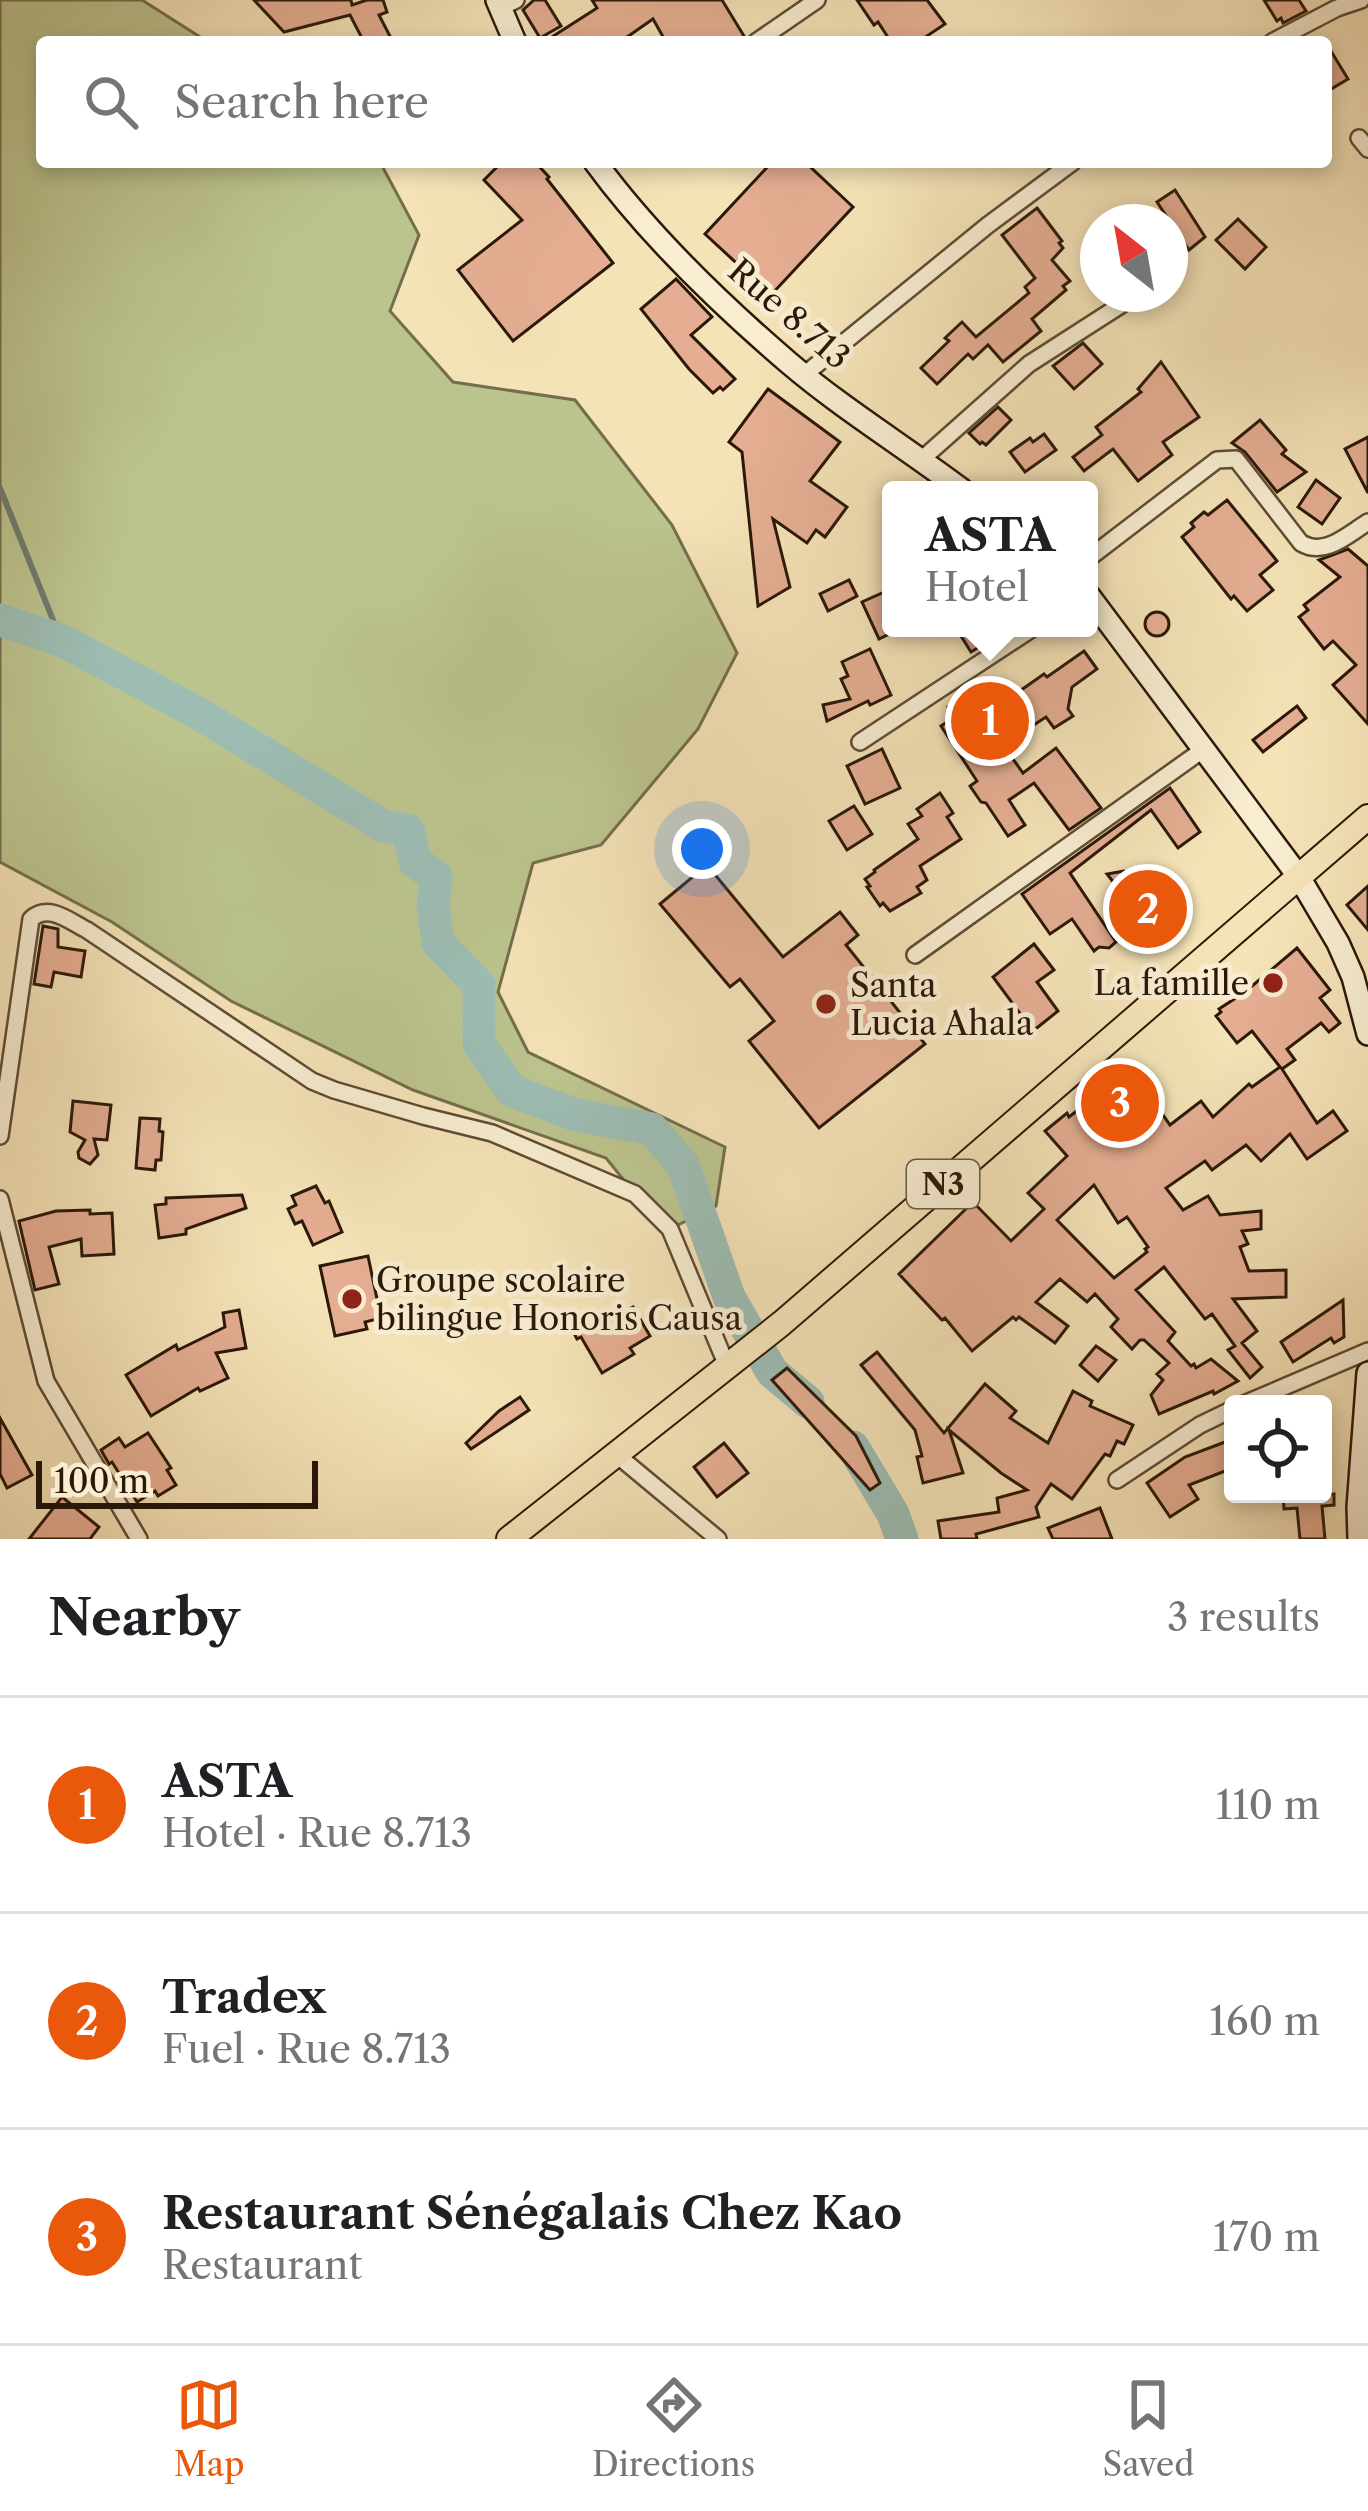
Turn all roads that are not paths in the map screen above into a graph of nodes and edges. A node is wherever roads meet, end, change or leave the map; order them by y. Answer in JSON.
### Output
{"nodes":[{"id":1,"x":817,"y":0,"type":"edge"},
{"id":2,"x":1361,"y":0,"type":"edge"},
{"id":3,"x":504,"y":3,"type":"edge"},
{"id":4,"x":513,"y":36,"type":"edge"},
{"id":5,"x":765,"y":36,"type":"edge"},
{"id":6,"x":1283,"y":36,"type":"edge"},
{"id":7,"x":600,"y":168,"type":"edge"},
{"id":8,"x":1065,"y":168,"type":"edge"},
{"id":9,"x":1110,"y":312,"type":"edge"},
{"id":10,"x":804,"y":375,"type":"junction"},
{"id":11,"x":921,"y":460,"type":"junction"},
{"id":12,"x":950,"y":481,"type":"edge"},
{"id":13,"x":1368,"y":522,"type":"edge"},
{"id":14,"x":1098,"y":551,"type":"edge"},
{"id":15,"x":1098,"y":608,"type":"edge"},
{"id":16,"x":1019,"y":637,"type":"edge"},
{"id":17,"x":860,"y":742,"type":"dead end"},
{"id":18,"x":1204,"y":748,"type":"junction"},
{"id":19,"x":1368,"y":817,"type":"edge"},
{"id":20,"x":1299,"y":877,"type":"junction"},
{"id":21,"x":915,"y":955,"type":"dead end"},
{"id":22,"x":1368,"y":1034,"type":"edge"},
{"id":23,"x":6,"y":1041,"type":"edge"},
{"id":24,"x":0,"y":1136,"type":"edge"},
{"id":25,"x":0,"y":1199,"type":"edge"},
{"id":26,"x":1368,"y":1352,"type":"edge"},
{"id":27,"x":728,"y":1366,"type":"junction"},
{"id":28,"x":1368,"y":1373,"type":"edge"},
{"id":29,"x":1265,"y":1395,"type":"edge"},
{"id":30,"x":1224,"y":1413,"type":"edge"},
{"id":31,"x":616,"y":1454,"type":"junction"},
{"id":32,"x":1117,"y":1480,"type":"dead end"},
{"id":33,"x":140,"y":1539,"type":"edge"},
{"id":34,"x":508,"y":1539,"type":"edge"},
{"id":35,"x":718,"y":1539,"type":"edge"},
{"id":36,"x":1359,"y":1539,"type":"edge"}],
"edges":[{"from":1,"to":5,"type":"street"},
{"from":2,"to":6,"type":"street"},
{"from":3,"to":4,"type":"main road"},
{"from":7,"to":10,"type":"main road","name":"Rue 8.713"},
{"from":8,"to":10,"type":"street"},
{"from":9,"to":11,"type":"street"},
{"from":10,"to":11,"type":"main road","name":"Rue 8.713"},
{"from":11,"to":12,"type":"main road","name":"Rue 8.713"},
{"from":13,"to":14,"type":"street"},
{"from":15,"to":18,"type":"main road"},
{"from":16,"to":17,"type":"street"},
{"from":18,"to":20,"type":"main road"},
{"from":18,"to":21,"type":"street"},
{"from":19,"to":20,"type":"highway","number":"N3"},
{"from":20,"to":22,"type":"main road"},
{"from":20,"to":27,"type":"highway","number":"N3"},
{"from":23,"to":24,"type":"street"},
{"from":23,"to":27,"type":"street"},
{"from":25,"to":33,"type":"street"},
{"from":26,"to":29,"type":"street"},
{"from":27,"to":31,"type":"highway","number":"N3"},
{"from":28,"to":36,"type":"main road"},
{"from":30,"to":32,"type":"street"},
{"from":31,"to":34,"type":"highway","number":"N3"},
{"from":31,"to":35,"type":"street"}]}
